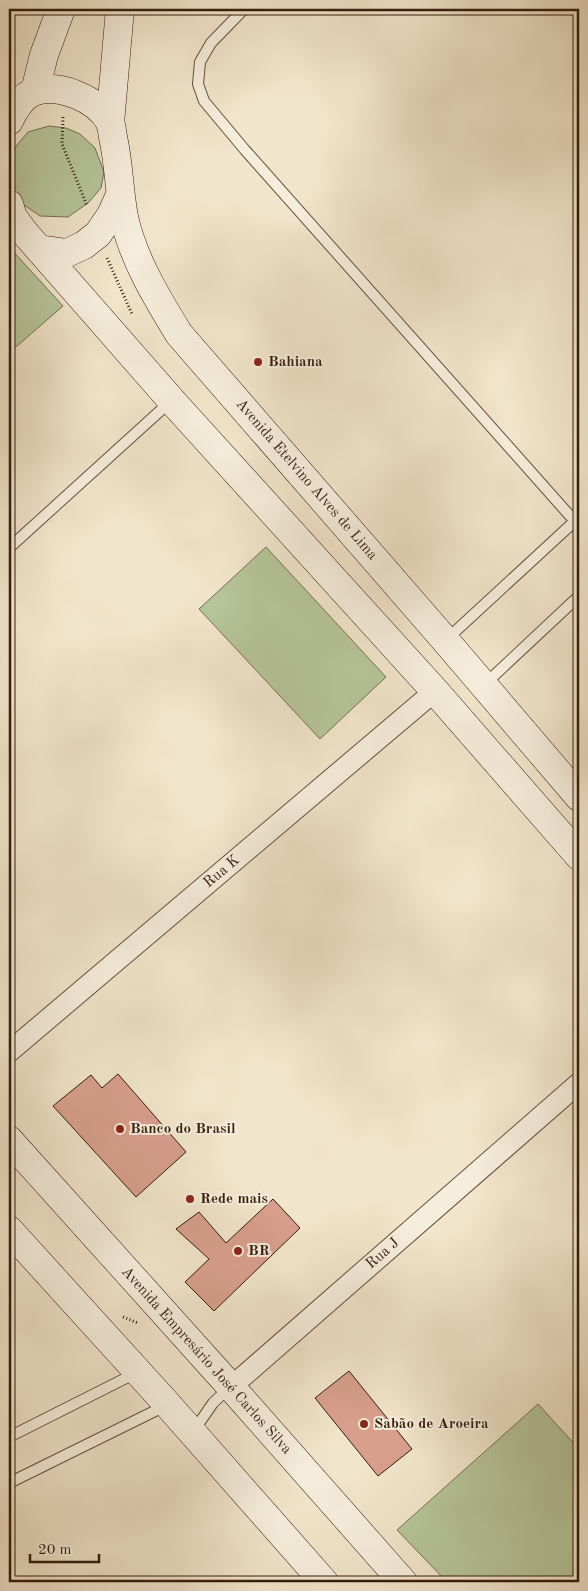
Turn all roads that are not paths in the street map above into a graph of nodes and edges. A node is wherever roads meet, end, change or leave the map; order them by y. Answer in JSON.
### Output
{"nodes":[{"id":1,"x":61,"y":9,"type":"edge"},
{"id":2,"x":120,"y":9,"type":"edge"},
{"id":3,"x":244,"y":9,"type":"edge"},
{"id":4,"x":35,"y":91,"type":"junction"},
{"id":5,"x":9,"y":121,"type":"edge"},
{"id":6,"x":110,"y":123,"type":"junction"},
{"id":7,"x":120,"y":195,"type":"junction"},
{"id":8,"x":9,"y":204,"type":"edge"},
{"id":9,"x":39,"y":249,"type":"junction"},
{"id":10,"x":172,"y":400,"type":"junction"},
{"id":11,"x":577,"y":524,"type":"edge"},
{"id":12,"x":9,"y":548,"type":"edge"},
{"id":13,"x":579,"y":596,"type":"edge"},
{"id":14,"x":445,"y":640,"type":"junction"},
{"id":15,"x":484,"y":685,"type":"junction"},
{"id":16,"x":435,"y":692,"type":"junction"},
{"id":17,"x":579,"y":797,"type":"edge"},
{"id":18,"x":579,"y":856,"type":"edge"},
{"id":19,"x":9,"y":1052,"type":"edge"},
{"id":20,"x":579,"y":1083,"type":"edge"},
{"id":21,"x":9,"y":1140,"type":"edge"},
{"id":22,"x":9,"y":1230,"type":"edge"},
{"id":23,"x":139,"y":1372,"type":"junction"},
{"id":24,"x":231,"y":1387,"type":"junction"},
{"id":25,"x":168,"y":1404,"type":"junction"},
{"id":26,"x":193,"y":1433,"type":"junction"},
{"id":27,"x":9,"y":1437,"type":"edge"},
{"id":28,"x":9,"y":1483,"type":"edge"},
{"id":29,"x":324,"y":1582,"type":"edge"},
{"id":30,"x":403,"y":1582,"type":"edge"}],
"edges":[{"from":1,"to":4,"type":"main road"},
{"from":2,"to":6,"type":"main road","name":"Avenida Etelvino Alves de Lima"},
{"from":3,"to":11,"type":"lane"},
{"from":4,"to":5,"type":"main road"},
{"from":4,"to":6,"type":"main road","name":"Avenida Etelvino Alves de Lima"},
{"from":6,"to":7,"type":"main road","name":"Avenida Etelvino Alves de Lima"},
{"from":7,"to":9,"type":"main road"},
{"from":7,"to":14,"type":"main road","name":"Avenida Etelvino Alves de Lima"},
{"from":8,"to":9,"type":"main road"},
{"from":9,"to":10,"type":"main road"},
{"from":10,"to":12,"type":"lane"},
{"from":10,"to":16,"type":"main road"},
{"from":11,"to":14,"type":"lane"},
{"from":13,"to":15,"type":"lane"},
{"from":14,"to":15,"type":"main road","name":"Avenida Etelvino Alves de Lima"},
{"from":15,"to":17,"type":"main road","name":"Avenida Etelvino Alves de Lima"},
{"from":16,"to":18,"type":"main road"},
{"from":16,"to":19,"type":"street","name":"Rua K"},
{"from":20,"to":24,"type":"street","name":"Rua J"},
{"from":21,"to":24,"type":"main road","name":"Avenida Empresário José Carlos Silva"},
{"from":22,"to":23,"type":"main road"},
{"from":23,"to":25,"type":"main road"},
{"from":23,"to":27,"type":"lane"},
{"from":24,"to":26,"type":"lane","name":"Rua J"},
{"from":24,"to":30,"type":"main road","name":"Avenida Empresário José Carlos Silva"},
{"from":25,"to":26,"type":"main road"},
{"from":25,"to":28,"type":"lane"},
{"from":26,"to":29,"type":"main road"}]}
